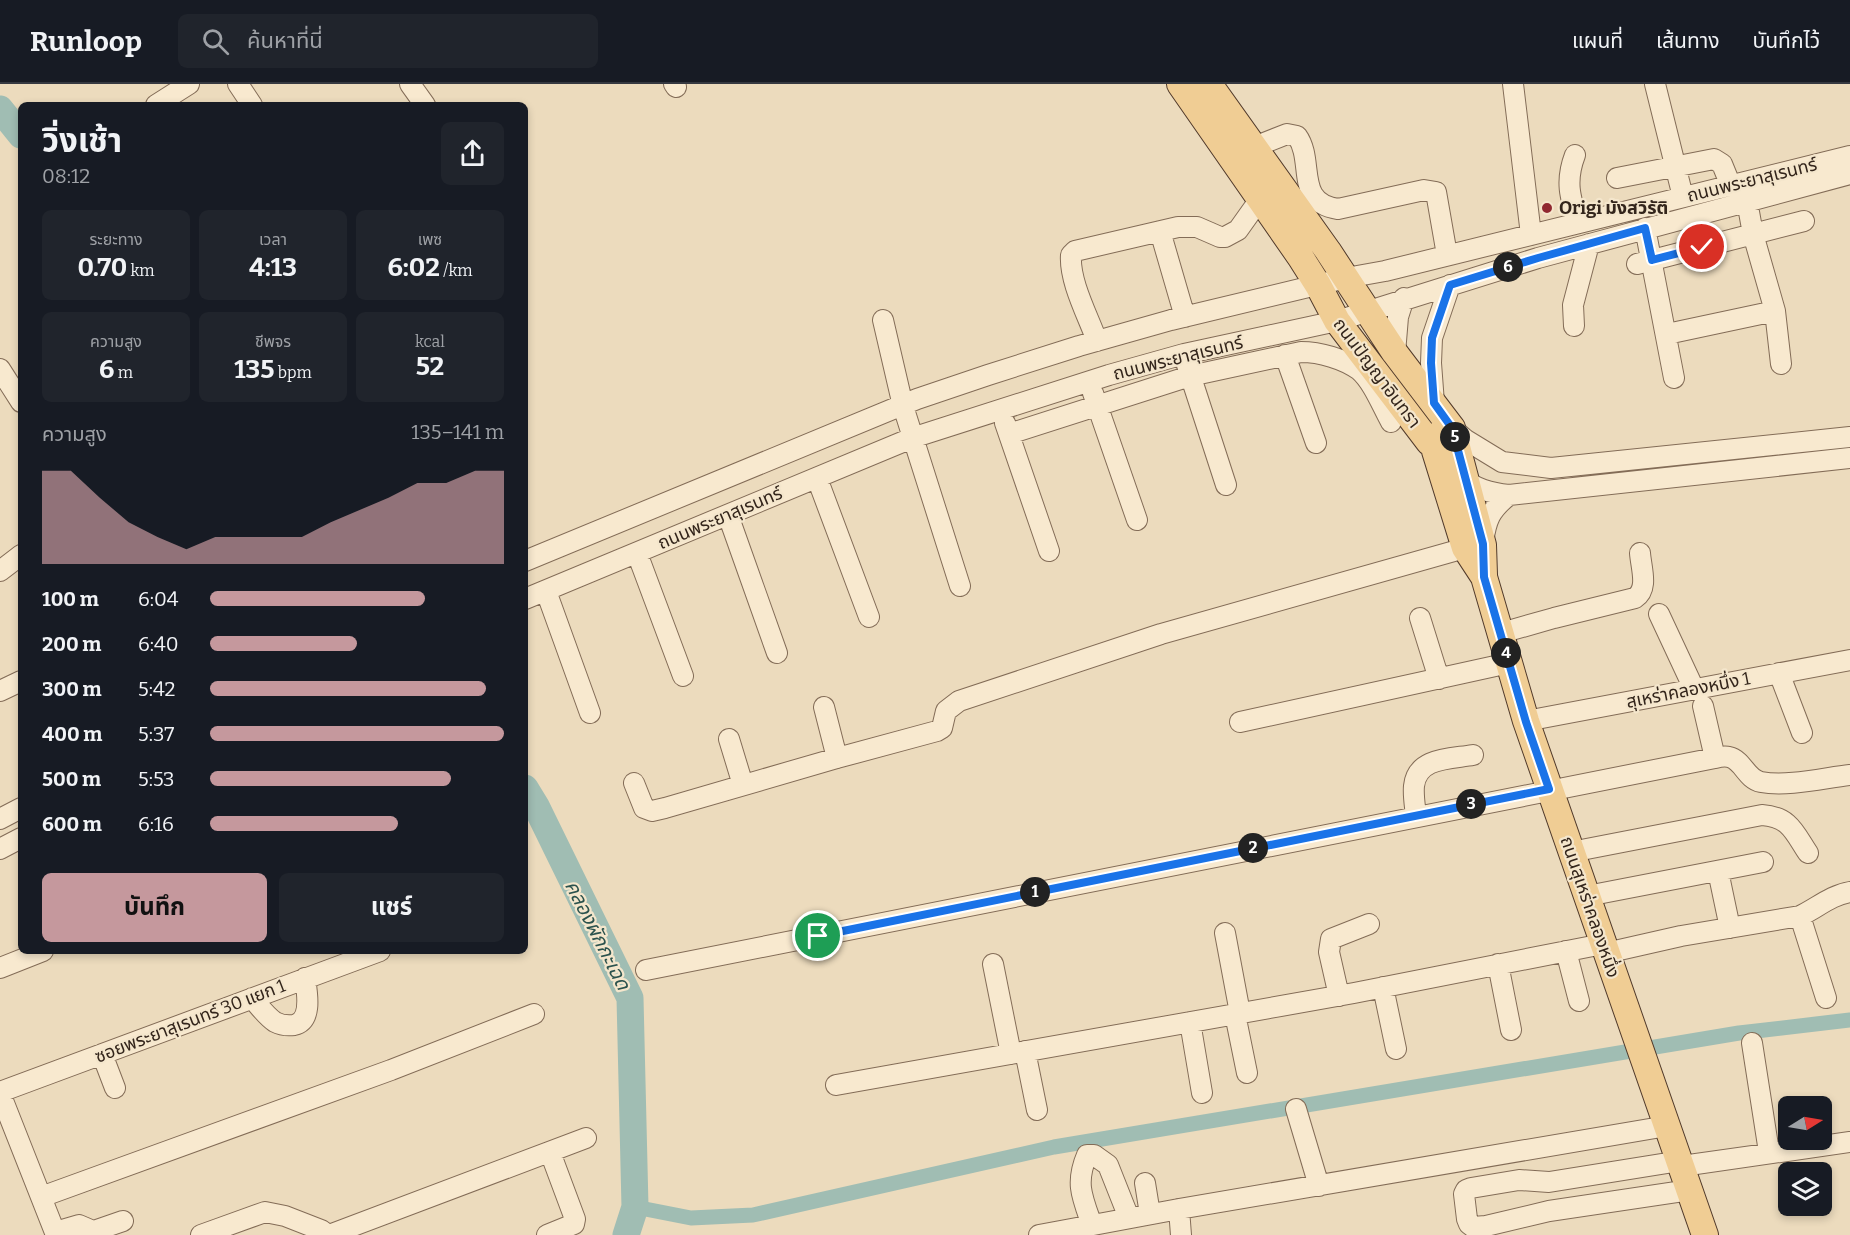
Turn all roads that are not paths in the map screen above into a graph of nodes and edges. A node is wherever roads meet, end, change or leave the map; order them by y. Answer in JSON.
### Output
{"nodes":[{"id":1,"x":189,"y":84,"type":"edge"},
{"id":2,"x":238,"y":84,"type":"edge"},
{"id":3,"x":410,"y":84,"type":"edge"},
{"id":4,"x":1180,"y":84,"type":"edge"},
{"id":5,"x":1209,"y":84,"type":"edge"},
{"id":6,"x":1513,"y":84,"type":"edge"},
{"id":7,"x":1655,"y":84,"type":"edge"},
{"id":8,"x":161,"y":102,"type":"edge"},
{"id":9,"x":250,"y":102,"type":"edge"},
{"id":10,"x":423,"y":102,"type":"edge"},
{"id":11,"x":1254,"y":147,"type":"junction"},
{"id":12,"x":1575,"y":155,"type":"dead end"},
{"id":13,"x":1850,"y":156,"type":"edge"},
{"id":14,"x":1675,"y":166,"type":"junction"},
{"id":15,"x":1850,"y":174,"type":"edge"},
{"id":16,"x":1617,"y":178,"type":"dead end"},
{"id":17,"x":1731,"y":186,"type":"junction"},
{"id":18,"x":1683,"y":197,"type":"junction"},
{"id":19,"x":1260,"y":199,"type":"junction"},
{"id":20,"x":1747,"y":201,"type":"junction"},
{"id":21,"x":1804,"y":221,"type":"dead end"},
{"id":22,"x":1578,"y":223,"type":"junction"},
{"id":23,"x":1645,"y":228,"type":"junction"},
{"id":24,"x":1160,"y":231,"type":"junction"},
{"id":25,"x":1753,"y":234,"type":"junction"},
{"id":26,"x":1531,"y":235,"type":"junction"},
{"id":27,"x":1588,"y":244,"type":"junction"},
{"id":28,"x":1328,"y":251,"type":"junction"},
{"id":29,"x":1447,"y":255,"type":"junction"},
{"id":30,"x":1301,"y":258,"type":"junction"},
{"id":31,"x":1645,"y":262,"type":"junction"},
{"id":32,"x":1385,"y":271,"type":"junction"},
{"id":33,"x":1346,"y":278,"type":"junction"},
{"id":34,"x":1318,"y":285,"type":"junction"},
{"id":35,"x":1450,"y":285,"type":"junction"},
{"id":36,"x":1275,"y":295,"type":"junction"},
{"id":37,"x":1404,"y":298,"type":"junction"},
{"id":38,"x":1366,"y":311,"type":"junction"},
{"id":39,"x":1775,"y":311,"type":"junction"},
{"id":40,"x":1185,"y":317,"type":"junction"},
{"id":41,"x":884,"y":320,"type":"dead end"},
{"id":42,"x":1337,"y":321,"type":"junction"},
{"id":43,"x":1574,"y":326,"type":"dead end"},
{"id":44,"x":1667,"y":334,"type":"junction"},
{"id":45,"x":1097,"y":341,"type":"junction"},
{"id":46,"x":1395,"y":353,"type":"junction"},
{"id":47,"x":1184,"y":354,"type":"junction"},
{"id":48,"x":1285,"y":355,"type":"junction"},
{"id":49,"x":1781,"y":364,"type":"dead end"},
{"id":50,"x":0,"y":369,"type":"edge"},
{"id":51,"x":1190,"y":376,"type":"junction"},
{"id":52,"x":1674,"y":378,"type":"dead end"},
{"id":53,"x":1088,"y":382,"type":"junction"},
{"id":54,"x":18,"y":397,"type":"edge"},
{"id":55,"x":1434,"y":403,"type":"junction"},
{"id":56,"x":1098,"y":405,"type":"junction"},
{"id":57,"x":903,"y":406,"type":"junction"},
{"id":58,"x":1000,"y":409,"type":"junction"},
{"id":59,"x":1391,"y":422,"type":"dead end"},
{"id":60,"x":1452,"y":428,"type":"junction"},
{"id":61,"x":1009,"y":434,"type":"junction"},
{"id":62,"x":912,"y":438,"type":"junction"},
{"id":63,"x":1850,"y":438,"type":"edge"},
{"id":64,"x":1316,"y":443,"type":"dead end"},
{"id":65,"x":1432,"y":447,"type":"junction"},
{"id":66,"x":1850,"y":458,"type":"edge"},
{"id":67,"x":817,"y":478,"type":"junction"},
{"id":68,"x":1466,"y":481,"type":"junction"},
{"id":69,"x":1226,"y":485,"type":"dead end"},
{"id":70,"x":1509,"y":495,"type":"junction"},
{"id":71,"x":728,"y":515,"type":"junction"},
{"id":72,"x":1137,"y":520,"type":"dead end"},
{"id":73,"x":1474,"y":546,"type":"junction"},
{"id":74,"x":1048,"y":551,"type":"dead end"},
{"id":75,"x":637,"y":553,"type":"junction"},
{"id":76,"x":1640,"y":553,"type":"dead end"},
{"id":77,"x":18,"y":557,"type":"edge"},
{"id":78,"x":528,"y":560,"type":"edge"},
{"id":79,"x":0,"y":571,"type":"edge"},
{"id":80,"x":960,"y":586,"type":"dead end"},
{"id":81,"x":546,"y":591,"type":"junction"},
{"id":82,"x":528,"y":598,"type":"edge"},
{"id":83,"x":1659,"y":614,"type":"dead end"},
{"id":84,"x":869,"y":617,"type":"dead end"},
{"id":85,"x":1420,"y":618,"type":"dead end"},
{"id":86,"x":1501,"y":633,"type":"junction"},
{"id":87,"x":777,"y":652,"type":"dead end"},
{"id":88,"x":1850,"y":660,"type":"edge"},
{"id":89,"x":1509,"y":663,"type":"junction"},
{"id":90,"x":1779,"y":673,"type":"junction"},
{"id":91,"x":683,"y":676,"type":"dead end"},
{"id":92,"x":1438,"y":679,"type":"junction"},
{"id":93,"x":18,"y":682,"type":"edge"},
{"id":94,"x":0,"y":691,"type":"edge"},
{"id":95,"x":1699,"y":698,"type":"junction"},
{"id":96,"x":824,"y":707,"type":"dead end"},
{"id":97,"x":590,"y":713,"type":"dead end"},
{"id":98,"x":1240,"y":722,"type":"dead end"},
{"id":99,"x":1526,"y":722,"type":"junction"},
{"id":100,"x":1802,"y":733,"type":"dead end"},
{"id":101,"x":729,"y":739,"type":"dead end"},
{"id":102,"x":1473,"y":755,"type":"dead end"},
{"id":103,"x":837,"y":758,"type":"junction"},
{"id":104,"x":1715,"y":758,"type":"junction"},
{"id":105,"x":1850,"y":775,"type":"edge"},
{"id":106,"x":634,"y":783,"type":"dead end"},
{"id":107,"x":743,"y":785,"type":"junction"},
{"id":108,"x":1549,"y":789,"type":"junction"},
{"id":109,"x":18,"y":810,"type":"edge"},
{"id":110,"x":1416,"y":816,"type":"junction"},
{"id":111,"x":0,"y":819,"type":"edge"},
{"id":112,"x":18,"y":840,"type":"edge"},
{"id":113,"x":0,"y":849,"type":"edge"},
{"id":114,"x":1571,"y":852,"type":"junction"},
{"id":115,"x":1808,"y":853,"type":"dead end"},
{"id":116,"x":1763,"y":862,"type":"dead end"},
{"id":117,"x":1718,"y":871,"type":"junction"},
{"id":118,"x":1850,"y":892,"type":"edge"},
{"id":119,"x":1587,"y":896,"type":"junction"},
{"id":120,"x":1800,"y":915,"type":"junction"},
{"id":121,"x":1369,"y":924,"type":"dead end"},
{"id":122,"x":1730,"y":928,"type":"junction"},
{"id":123,"x":1225,"y":933,"type":"dead end"},
{"id":124,"x":1604,"y":948,"type":"junction"},
{"id":125,"x":1566,"y":951,"type":"junction"},
{"id":126,"x":35,"y":954,"type":"edge"},
{"id":127,"x":372,"y":954,"type":"edge"},
{"id":128,"x":993,"y":964,"type":"dead end"},
{"id":129,"x":1498,"y":964,"type":"junction"},
{"id":130,"x":0,"y":968,"type":"edge"},
{"id":131,"x":646,"y":970,"type":"dead end"},
{"id":132,"x":305,"y":978,"type":"junction"},
{"id":133,"x":1383,"y":987,"type":"junction"},
{"id":134,"x":1339,"y":996,"type":"junction"},
{"id":135,"x":252,"y":998,"type":"junction"},
{"id":136,"x":1826,"y":998,"type":"dead end"},
{"id":137,"x":1579,"y":1001,"type":"dead end"},
{"id":138,"x":534,"y":1014,"type":"dead end"},
{"id":139,"x":1237,"y":1014,"type":"junction"},
{"id":140,"x":1190,"y":1022,"type":"junction"},
{"id":141,"x":1511,"y":1030,"type":"dead end"},
{"id":142,"x":1752,"y":1043,"type":"dead end"},
{"id":143,"x":1396,"y":1049,"type":"dead end"},
{"id":144,"x":1018,"y":1053,"type":"junction"},
{"id":145,"x":102,"y":1054,"type":"junction"},
{"id":146,"x":1247,"y":1072,"type":"dead end"},
{"id":147,"x":836,"y":1085,"type":"dead end"},
{"id":148,"x":115,"y":1088,"type":"dead end"},
{"id":149,"x":1202,"y":1093,"type":"dead end"},
{"id":150,"x":1,"y":1099,"type":"edge"},
{"id":151,"x":1296,"y":1109,"type":"dead end"},
{"id":152,"x":1037,"y":1110,"type":"dead end"},
{"id":153,"x":1667,"y":1126,"type":"junction"},
{"id":154,"x":586,"y":1138,"type":"dead end"},
{"id":155,"x":1850,"y":1142,"type":"edge"},
{"id":156,"x":550,"y":1152,"type":"junction"},
{"id":157,"x":1769,"y":1152,"type":"junction"},
{"id":158,"x":1681,"y":1163,"type":"junction"},
{"id":159,"x":1646,"y":1167,"type":"junction"},
{"id":160,"x":1538,"y":1182,"type":"junction"},
{"id":161,"x":1145,"y":1183,"type":"dead end"},
{"id":162,"x":1319,"y":1186,"type":"junction"},
{"id":163,"x":1690,"y":1190,"type":"junction"},
{"id":164,"x":1652,"y":1196,"type":"junction"},
{"id":165,"x":41,"y":1197,"type":"junction"},
{"id":166,"x":1179,"y":1209,"type":"junction"},
{"id":167,"x":1542,"y":1213,"type":"junction"},
{"id":168,"x":1150,"y":1214,"type":"junction"},
{"id":169,"x":123,"y":1221,"type":"dead end"},
{"id":170,"x":1111,"y":1225,"type":"edge"},
{"id":171,"x":55,"y":1234,"type":"edge"},
{"id":172,"x":201,"y":1235,"type":"edge"},
{"id":173,"x":329,"y":1235,"type":"edge"},
{"id":174,"x":548,"y":1235,"type":"edge"},
{"id":175,"x":1039,"y":1235,"type":"edge"},
{"id":176,"x":1181,"y":1235,"type":"edge"},
{"id":177,"x":1705,"y":1235,"type":"edge"}],
"edges":[{"from":1,"to":8,"type":"street"},
{"from":2,"to":9,"type":"street"},
{"from":3,"to":10,"type":"street"},
{"from":4,"to":19,"type":"main road","name":"ถนนปัญญาอินทรา"},
{"from":5,"to":11,"type":"main road","name":"ถนนปัญญาอินทรา"},
{"from":6,"to":26,"type":"street"},
{"from":7,"to":14,"type":"street"},
{"from":11,"to":28,"type":"main road","name":"ถนนปัญญาอินทรา"},
{"from":11,"to":29,"type":"street"},
{"from":12,"to":22,"type":"street"},
{"from":13,"to":17,"type":"street","name":"ถนนพระยาสุเรนทร์"},
{"from":14,"to":16,"type":"street"},
{"from":14,"to":17,"type":"street"},
{"from":14,"to":18,"type":"street"},
{"from":15,"to":20,"type":"street","name":"ถนนพระยาสุเรนทร์"},
{"from":17,"to":18,"type":"street","name":"ถนนพระยาสุเรนทร์"},
{"from":18,"to":22,"type":"street","name":"ถนนพระยาสุเรนทร์"},
{"from":19,"to":24,"type":"street"},
{"from":19,"to":30,"type":"main road","name":"ถนนปัญญาอินทรา"},
{"from":20,"to":23,"type":"street","name":"ถนนพระยาสุเรนทร์"},
{"from":20,"to":25,"type":"street"},
{"from":21,"to":25,"type":"street"},
{"from":22,"to":26,"type":"street","name":"ถนนพระยาสุเรนทร์"},
{"from":23,"to":27,"type":"street","name":"ถนนพระยาสุเรนทร์"},
{"from":23,"to":31,"type":"street"},
{"from":24,"to":40,"type":"street"},
{"from":24,"to":45,"type":"street"},
{"from":25,"to":31,"type":"street"},
{"from":25,"to":39,"type":"street"},
{"from":26,"to":29,"type":"street","name":"ถนนพระยาสุเรนทร์"},
{"from":27,"to":35,"type":"street","name":"ถนนพระยาสุเรนทร์"},
{"from":27,"to":43,"type":"street"},
{"from":28,"to":32,"type":"street"},
{"from":28,"to":33,"type":"main road","name":"ถนนปัญญาอินทรา"},
{"from":29,"to":32,"type":"street","name":"ถนนพระยาสุเรนทร์"},
{"from":30,"to":34,"type":"main road","name":"ถนนปัญญาอินทรา"},
{"from":30,"to":36,"type":"street"},
{"from":31,"to":44,"type":"street"},
{"from":32,"to":33,"type":"street","name":"ถนนพระยาสุเรนทร์"},
{"from":33,"to":34,"type":"street","name":"ถนนพระยาสุเรนทร์"},
{"from":33,"to":38,"type":"main road","name":"ถนนปัญญาอินทรา"},
{"from":34,"to":36,"type":"street","name":"ถนนพระยาสุเรนทร์"},
{"from":34,"to":42,"type":"main road","name":"ถนนปัญญาอินทรา"},
{"from":35,"to":37,"type":"street","name":"ถนนพระยาสุเรนทร์"},
{"from":35,"to":55,"type":"street"},
{"from":36,"to":40,"type":"street","name":"ถนนพระยาสุเรนทร์"},
{"from":37,"to":38,"type":"street","name":"ถนนพระยาสุเรนทร์"},
{"from":37,"to":46,"type":"street"},
{"from":38,"to":42,"type":"street","name":"ถนนพระยาสุเรนทร์"},
{"from":38,"to":46,"type":"main road","name":"ถนนปัญญาอินทรา"},
{"from":39,"to":44,"type":"street"},
{"from":39,"to":49,"type":"street"},
{"from":40,"to":45,"type":"street","name":"ถนนพระยาสุเรนทร์"},
{"from":41,"to":57,"type":"street"},
{"from":42,"to":47,"type":"street","name":"ถนนพระยาสุเรนทร์"},
{"from":42,"to":65,"type":"main road","name":"ถนนปัญญาอินทรา"},
{"from":44,"to":52,"type":"street"},
{"from":45,"to":57,"type":"street","name":"ถนนพระยาสุเรนทร์"},
{"from":46,"to":55,"type":"main road","name":"ถนนปัญญาอินทรา"},
{"from":47,"to":51,"type":"street"},
{"from":47,"to":53,"type":"street","name":"ถนนพระยาสุเรนทร์"},
{"from":48,"to":51,"type":"street"},
{"from":48,"to":59,"type":"street"},
{"from":48,"to":64,"type":"street"},
{"from":50,"to":54,"type":"street"},
{"from":51,"to":56,"type":"street"},
{"from":51,"to":69,"type":"street"},
{"from":53,"to":56,"type":"street"},
{"from":53,"to":58,"type":"street","name":"ถนนพระยาสุเรนทร์"},
{"from":55,"to":60,"type":"main road","name":"ถนนปัญญาอินทรา"},
{"from":56,"to":61,"type":"street"},
{"from":56,"to":72,"type":"street"},
{"from":57,"to":62,"type":"street"},
{"from":57,"to":78,"type":"street","name":"ถนนพระยาสุเรนทร์"},
{"from":58,"to":61,"type":"street"},
{"from":58,"to":62,"type":"street","name":"ถนนพระยาสุเรนทร์"},
{"from":60,"to":63,"type":"street","name":"ถนนปัญญาอินทรา"},
{"from":60,"to":65,"type":"main road"},
{"from":60,"to":68,"type":"main road","name":"ถนนสุเหร่าคลองหนึ่ง"},
{"from":61,"to":74,"type":"street"},
{"from":62,"to":67,"type":"street","name":"ถนนพระยาสุเรนทร์"},
{"from":62,"to":80,"type":"street"},
{"from":65,"to":68,"type":"street","name":"ถนนปัญญาอินทรา"},
{"from":65,"to":73,"type":"main road","name":"ถนนสุเหร่าคลองหนึ่ง"},
{"from":66,"to":70,"type":"street","name":"ถนนปัญญาอินทรา"},
{"from":67,"to":71,"type":"street","name":"ถนนพระยาสุเรนทร์"},
{"from":67,"to":84,"type":"street"},
{"from":68,"to":70,"type":"street","name":"ถนนปัญญาอินทรา"},
{"from":68,"to":73,"type":"main road","name":"ถนนสุเหร่าคลองหนึ่ง"},
{"from":70,"to":73,"type":"street"},
{"from":71,"to":75,"type":"street","name":"ถนนพระยาสุเรนทร์"},
{"from":71,"to":87,"type":"street"},
{"from":73,"to":86,"type":"main road","name":"ถนนสุเหร่าคลองหนึ่ง"},
{"from":73,"to":103,"type":"street"},
{"from":75,"to":81,"type":"street","name":"ถนนพระยาสุเรนทร์"},
{"from":75,"to":91,"type":"street"},
{"from":76,"to":86,"type":"street"},
{"from":77,"to":79,"type":"street"},
{"from":81,"to":82,"type":"street","name":"ถนนพระยาสุเรนทร์"},
{"from":81,"to":97,"type":"street"},
{"from":83,"to":95,"type":"street"},
{"from":85,"to":92,"type":"street"},
{"from":86,"to":89,"type":"main road","name":"ถนนสุเหร่าคลองหนึ่ง"},
{"from":88,"to":90,"type":"street","name":"สุเหร่าคลองหนึ่ง 1"},
{"from":89,"to":92,"type":"street"},
{"from":89,"to":99,"type":"main road","name":"ถนนสุเหร่าคลองหนึ่ง"},
{"from":90,"to":95,"type":"street","name":"สุเหร่าคลองหนึ่ง 1"},
{"from":90,"to":100,"type":"street"},
{"from":92,"to":98,"type":"street"},
{"from":93,"to":94,"type":"street"},
{"from":95,"to":99,"type":"street","name":"สุเหร่าคลองหนึ่ง 1"},
{"from":95,"to":104,"type":"street"},
{"from":96,"to":103,"type":"street"},
{"from":99,"to":108,"type":"main road","name":"ถนนสุเหร่าคลองหนึ่ง"},
{"from":101,"to":107,"type":"street"},
{"from":102,"to":110,"type":"street"},
{"from":103,"to":107,"type":"street"},
{"from":104,"to":105,"type":"street"},
{"from":104,"to":108,"type":"street"},
{"from":106,"to":107,"type":"street"},
{"from":108,"to":110,"type":"street"},
{"from":108,"to":114,"type":"main road","name":"ถนนสุเหร่าคลองหนึ่ง"},
{"from":109,"to":111,"type":"street"},
{"from":110,"to":131,"type":"street"},
{"from":112,"to":113,"type":"street"},
{"from":114,"to":115,"type":"street"},
{"from":114,"to":119,"type":"main road","name":"ถนนสุเหร่าคลองหนึ่ง"},
{"from":116,"to":117,"type":"street"},
{"from":117,"to":119,"type":"street"},
{"from":117,"to":122,"type":"street"},
{"from":118,"to":120,"type":"street"},
{"from":119,"to":124,"type":"main road","name":"ถนนสุเหร่าคลองหนึ่ง"},
{"from":120,"to":122,"type":"street"},
{"from":120,"to":136,"type":"street"},
{"from":121,"to":134,"type":"street"},
{"from":122,"to":124,"type":"street"},
{"from":123,"to":139,"type":"street"},
{"from":124,"to":125,"type":"street"},
{"from":124,"to":153,"type":"main road","name":"ถนนสุเหร่าคลองหนึ่ง"},
{"from":125,"to":129,"type":"street"},
{"from":125,"to":137,"type":"street"},
{"from":126,"to":130,"type":"street"},
{"from":127,"to":132,"type":"street","name":"ซอยพระยาสุเรนทร์ 30 แยก 1"},
{"from":128,"to":144,"type":"street"},
{"from":129,"to":133,"type":"street"},
{"from":129,"to":141,"type":"street"},
{"from":132,"to":135,"type":"street","name":"ซอยพระยาสุเรนทร์ 30 แยก 1"},
{"from":132,"to":135,"type":"street"},
{"from":133,"to":134,"type":"street"},
{"from":133,"to":143,"type":"street"},
{"from":134,"to":139,"type":"street"},
{"from":135,"to":145,"type":"street","name":"ซอยพระยาสุเรนทร์ 30 แยก 1"},
{"from":138,"to":165,"type":"street"},
{"from":139,"to":140,"type":"street"},
{"from":139,"to":146,"type":"street"},
{"from":140,"to":144,"type":"street"},
{"from":140,"to":149,"type":"street"},
{"from":142,"to":157,"type":"street"},
{"from":144,"to":147,"type":"street"},
{"from":144,"to":152,"type":"street"},
{"from":145,"to":148,"type":"street"},
{"from":145,"to":150,"type":"street","name":"ซอยพระยาสุเรนทร์ 30 แยก 1"},
{"from":150,"to":165,"type":"street"},
{"from":151,"to":162,"type":"street"},
{"from":153,"to":158,"type":"main road","name":"ถนนสุเหร่าคลองหนึ่ง"},
{"from":153,"to":162,"type":"street"},
{"from":154,"to":156,"type":"street"},
{"from":155,"to":157,"type":"street"},
{"from":156,"to":173,"type":"street"},
{"from":156,"to":174,"type":"street"},
{"from":157,"to":158,"type":"street"},
{"from":158,"to":159,"type":"street"},
{"from":158,"to":163,"type":"main road","name":"ถนนสุเหร่าคลองหนึ่ง"},
{"from":159,"to":160,"type":"street"},
{"from":159,"to":164,"type":"street"},
{"from":160,"to":167,"type":"street"},
{"from":160,"to":167,"type":"street"},
{"from":161,"to":168,"type":"street"},
{"from":162,"to":166,"type":"street"},
{"from":163,"to":164,"type":"street"},
{"from":163,"to":177,"type":"main road","name":"ถนนสุเหร่าคลองหนึ่ง"},
{"from":164,"to":167,"type":"street"},
{"from":165,"to":171,"type":"street"},
{"from":166,"to":168,"type":"street"},
{"from":166,"to":176,"type":"street"},
{"from":168,"to":170,"type":"street"},
{"from":169,"to":171,"type":"street"},
{"from":170,"to":175,"type":"street"},
{"from":172,"to":173,"type":"street"}]}
